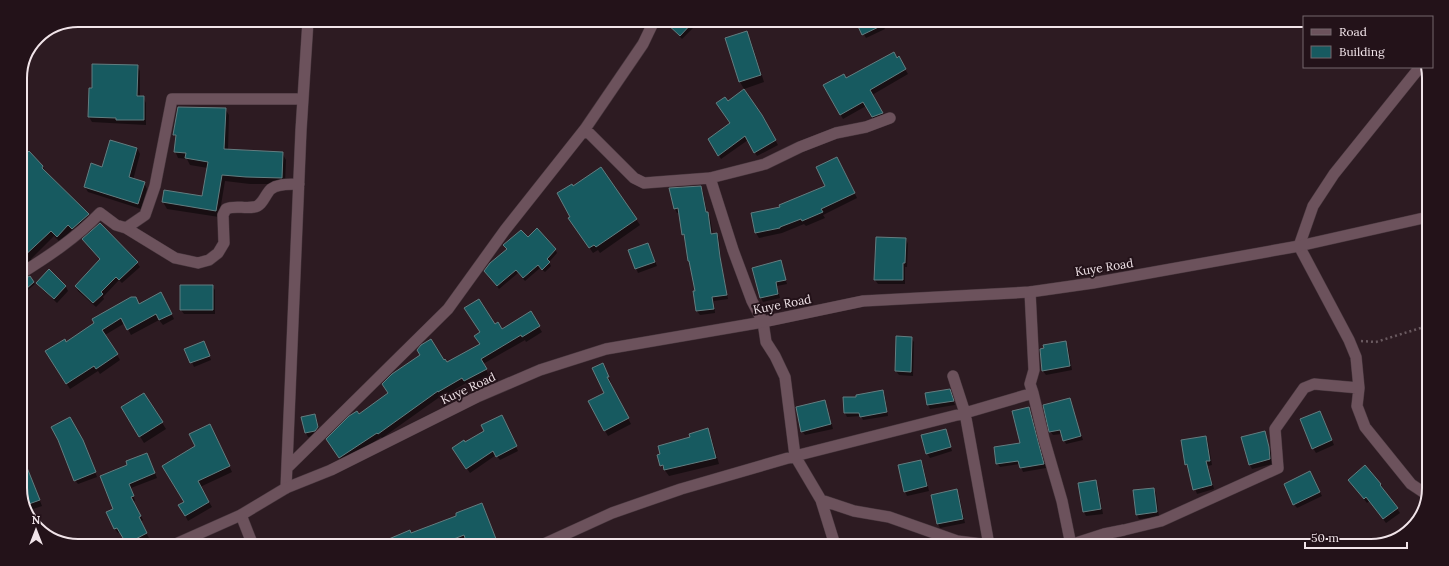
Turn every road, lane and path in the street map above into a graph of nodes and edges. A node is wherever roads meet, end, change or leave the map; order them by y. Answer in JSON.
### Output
{"nodes":[{"id":1,"x":308,"y":27,"type":"edge"},
{"id":2,"x":651,"y":27,"type":"edge"},
{"id":3,"x":1419,"y":68,"type":"edge"},
{"id":4,"x":303,"y":99,"type":"junction"},
{"id":5,"x":890,"y":118,"type":"dead end"},
{"id":6,"x":585,"y":129,"type":"junction"},
{"id":7,"x":710,"y":178,"type":"junction"},
{"id":8,"x":299,"y":184,"type":"junction"},
{"id":9,"x":1422,"y":218,"type":"edge"},
{"id":10,"x":126,"y":228,"type":"junction"},
{"id":11,"x":1299,"y":246,"type":"junction"},
{"id":12,"x":27,"y":270,"type":"edge"},
{"id":13,"x":1030,"y":292,"type":"junction"},
{"id":14,"x":763,"y":322,"type":"junction"},
{"id":15,"x":1422,"y":328,"type":"edge"},
{"id":16,"x":1349,"y":340,"type":"junction"},
{"id":17,"x":953,"y":376,"type":"dead end"},
{"id":18,"x":1359,"y":388,"type":"junction"},
{"id":19,"x":1033,"y":393,"type":"junction"},
{"id":20,"x":965,"y":413,"type":"junction"},
{"id":21,"x":795,"y":456,"type":"junction"},
{"id":22,"x":287,"y":468,"type":"junction"},
{"id":23,"x":286,"y":488,"type":"junction"},
{"id":24,"x":1422,"y":491,"type":"edge"},
{"id":25,"x":821,"y":500,"type":"junction"},
{"id":26,"x":241,"y":515,"type":"junction"},
{"id":27,"x":187,"y":539,"type":"edge"},
{"id":28,"x":250,"y":539,"type":"edge"},
{"id":29,"x":555,"y":539,"type":"edge"},
{"id":30,"x":833,"y":539,"type":"edge"},
{"id":31,"x":954,"y":539,"type":"edge"},
{"id":32,"x":988,"y":539,"type":"edge"},
{"id":33,"x":1070,"y":539,"type":"edge"},
{"id":34,"x":1089,"y":539,"type":"edge"}],
"edges":[{"from":1,"to":4,"type":"street"},
{"from":2,"to":6,"type":"street"},
{"from":3,"to":11,"type":"street"},
{"from":4,"to":8,"type":"street"},
{"from":4,"to":10,"type":"street"},
{"from":5,"to":7,"type":"street"},
{"from":6,"to":7,"type":"street"},
{"from":6,"to":22,"type":"street"},
{"from":7,"to":14,"type":"street"},
{"from":8,"to":10,"type":"street"},
{"from":8,"to":22,"type":"street"},
{"from":9,"to":11,"type":"street","name":"Kuye Road"},
{"from":10,"to":12,"type":"street"},
{"from":11,"to":13,"type":"street","name":"Kuye Road"},
{"from":11,"to":16,"type":"street"},
{"from":13,"to":14,"type":"street","name":"Kuye Road"},
{"from":13,"to":19,"type":"street"},
{"from":14,"to":21,"type":"street"},
{"from":14,"to":23,"type":"street","name":"Kuye Road"},
{"from":15,"to":16,"type":"path"},
{"from":16,"to":18,"type":"street"},
{"from":17,"to":20,"type":"street"},
{"from":18,"to":24,"type":"street"},
{"from":18,"to":34,"type":"street"},
{"from":19,"to":20,"type":"street"},
{"from":19,"to":33,"type":"street"},
{"from":20,"to":21,"type":"street"},
{"from":20,"to":32,"type":"street"},
{"from":21,"to":25,"type":"street"},
{"from":21,"to":29,"type":"street"},
{"from":22,"to":23,"type":"street"},
{"from":23,"to":26,"type":"street","name":"Kuye Road"},
{"from":25,"to":30,"type":"street"},
{"from":25,"to":31,"type":"street"},
{"from":26,"to":27,"type":"street","name":"Kuye Road"},
{"from":26,"to":28,"type":"street"}]}
